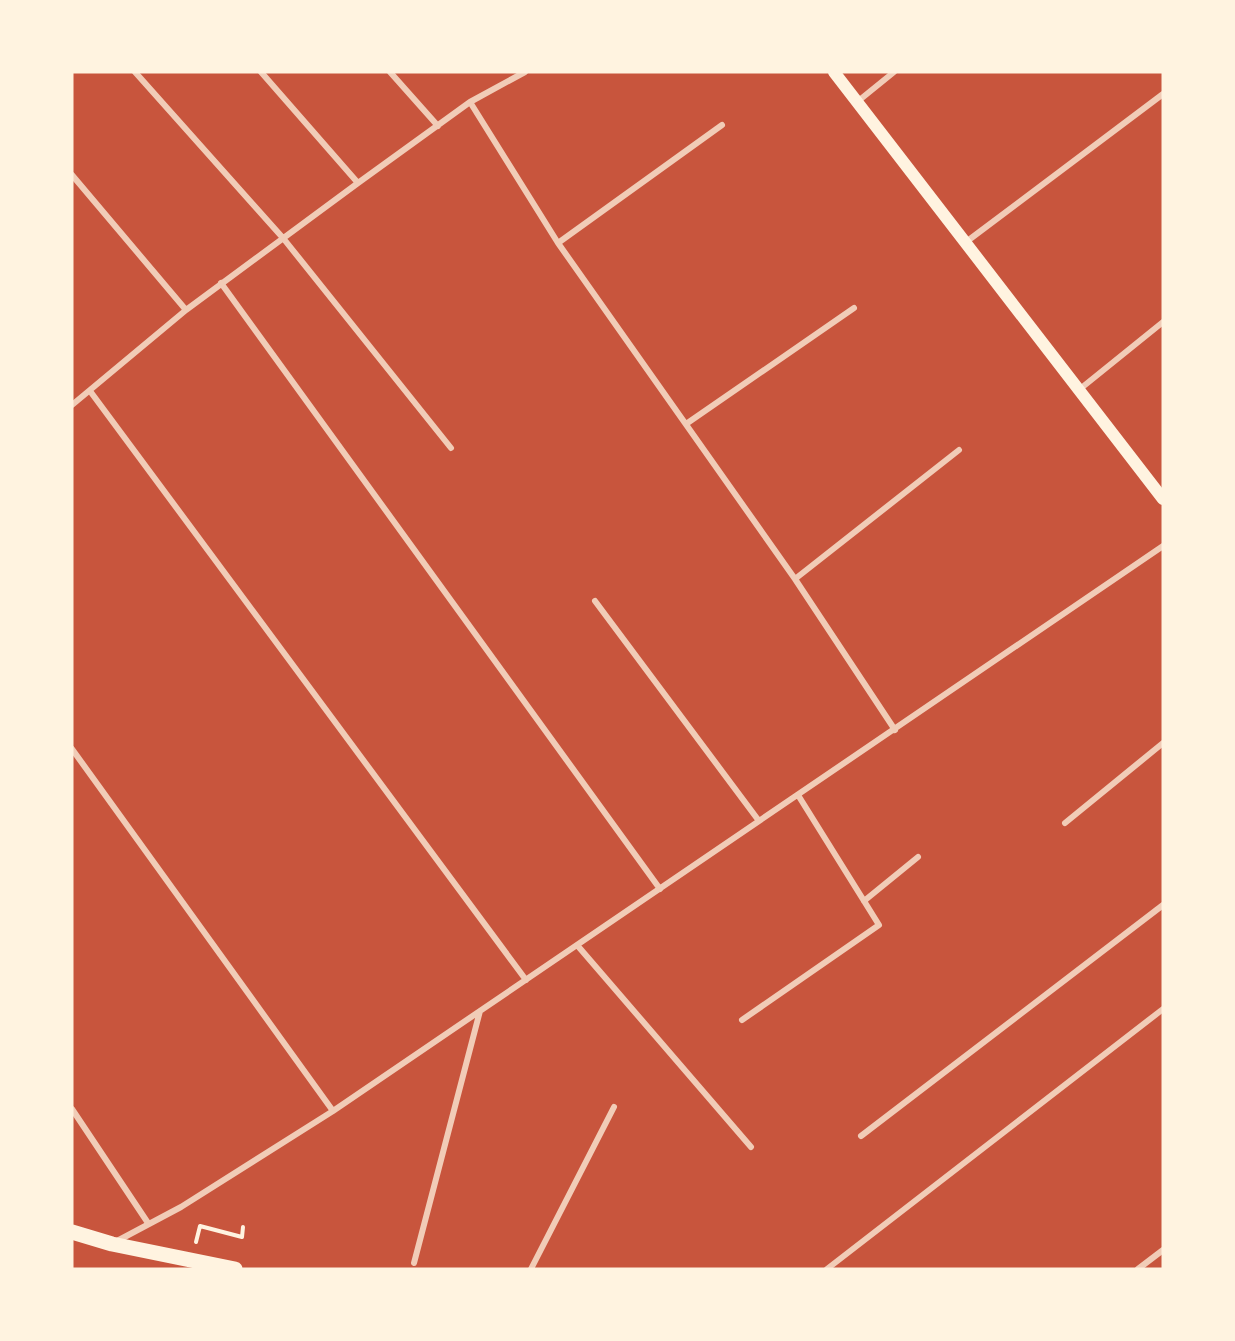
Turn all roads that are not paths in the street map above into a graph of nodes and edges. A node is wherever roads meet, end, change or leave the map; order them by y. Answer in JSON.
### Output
{"nodes":[{"id":1,"x":135,"y":72,"type":"edge"},
{"id":2,"x":261,"y":72,"type":"edge"},
{"id":3,"x":390,"y":72,"type":"edge"},
{"id":4,"x":525,"y":72,"type":"edge"},
{"id":5,"x":834,"y":72,"type":"edge"},
{"id":6,"x":894,"y":72,"type":"edge"},
{"id":7,"x":1163,"y":94,"type":"edge"},
{"id":8,"x":470,"y":102,"type":"junction"},
{"id":9,"x":857,"y":102,"type":"junction"},
{"id":10,"x":722,"y":125,"type":"dead end"},
{"id":11,"x":438,"y":126,"type":"junction"},
{"id":12,"x":72,"y":175,"type":"edge"},
{"id":13,"x":358,"y":183,"type":"junction"},
{"id":14,"x":283,"y":238,"type":"junction"},
{"id":15,"x":966,"y":242,"type":"junction"},
{"id":16,"x":558,"y":243,"type":"junction"},
{"id":17,"x":222,"y":283,"type":"junction"},
{"id":18,"x":854,"y":308,"type":"dead end"},
{"id":19,"x":186,"y":310,"type":"junction"},
{"id":20,"x":1163,"y":322,"type":"edge"},
{"id":21,"x":1080,"y":389,"type":"junction"},
{"id":22,"x":90,"y":391,"type":"junction"},
{"id":23,"x":72,"y":405,"type":"edge"},
{"id":24,"x":686,"y":424,"type":"junction"},
{"id":25,"x":451,"y":448,"type":"dead end"},
{"id":26,"x":958,"y":450,"type":"dead end"},
{"id":27,"x":1163,"y":499,"type":"edge"},
{"id":28,"x":1163,"y":546,"type":"edge"},
{"id":29,"x":795,"y":579,"type":"junction"},
{"id":30,"x":595,"y":601,"type":"dead end"},
{"id":31,"x":895,"y":730,"type":"junction"},
{"id":32,"x":1163,"y":742,"type":"edge"},
{"id":33,"x":72,"y":749,"type":"edge"},
{"id":34,"x":798,"y":795,"type":"junction"},
{"id":35,"x":759,"y":821,"type":"junction"},
{"id":36,"x":1065,"y":823,"type":"dead end"},
{"id":37,"x":918,"y":857,"type":"dead end"},
{"id":38,"x":660,"y":889,"type":"junction"},
{"id":39,"x":864,"y":901,"type":"junction"},
{"id":40,"x":1163,"y":905,"type":"edge"},
{"id":41,"x":577,"y":945,"type":"junction"},
{"id":42,"x":526,"y":980,"type":"junction"},
{"id":43,"x":1163,"y":1009,"type":"edge"},
{"id":44,"x":480,"y":1011,"type":"junction"},
{"id":45,"x":742,"y":1020,"type":"dead end"},
{"id":46,"x":614,"y":1107,"type":"dead end"},
{"id":47,"x":72,"y":1109,"type":"edge"},
{"id":48,"x":333,"y":1111,"type":"junction"},
{"id":49,"x":861,"y":1136,"type":"dead end"},
{"id":50,"x":751,"y":1147,"type":"dead end"},
{"id":51,"x":148,"y":1223,"type":"junction"},
{"id":52,"x":72,"y":1232,"type":"edge"},
{"id":53,"x":112,"y":1244,"type":"junction"},
{"id":54,"x":1163,"y":1250,"type":"edge"},
{"id":55,"x":414,"y":1263,"type":"dead end"},
{"id":56,"x":235,"y":1269,"type":"edge"},
{"id":57,"x":531,"y":1269,"type":"edge"},
{"id":58,"x":827,"y":1269,"type":"edge"},
{"id":59,"x":1138,"y":1269,"type":"edge"}],
"edges":[{"from":1,"to":14,"type":"street"},
{"from":2,"to":13,"type":"street"},
{"from":3,"to":11,"type":"street"},
{"from":4,"to":8,"type":"street"},
{"from":5,"to":9,"type":"main road"},
{"from":6,"to":9,"type":"street"},
{"from":7,"to":15,"type":"street"},
{"from":8,"to":11,"type":"street"},
{"from":8,"to":16,"type":"street"},
{"from":9,"to":15,"type":"main road"},
{"from":10,"to":16,"type":"street"},
{"from":11,"to":13,"type":"street"},
{"from":12,"to":19,"type":"street"},
{"from":13,"to":14,"type":"street"},
{"from":14,"to":17,"type":"street"},
{"from":14,"to":25,"type":"street"},
{"from":15,"to":21,"type":"main road"},
{"from":16,"to":24,"type":"street"},
{"from":17,"to":19,"type":"street"},
{"from":17,"to":38,"type":"street"},
{"from":18,"to":24,"type":"street"},
{"from":19,"to":22,"type":"street"},
{"from":20,"to":21,"type":"street"},
{"from":21,"to":27,"type":"main road"},
{"from":22,"to":23,"type":"street"},
{"from":22,"to":42,"type":"street"},
{"from":24,"to":29,"type":"street"},
{"from":26,"to":29,"type":"street"},
{"from":28,"to":31,"type":"street"},
{"from":29,"to":31,"type":"street"},
{"from":30,"to":35,"type":"street"},
{"from":31,"to":34,"type":"street"},
{"from":32,"to":36,"type":"street"},
{"from":33,"to":48,"type":"street"},
{"from":34,"to":35,"type":"street"},
{"from":34,"to":39,"type":"street"},
{"from":35,"to":38,"type":"street"},
{"from":37,"to":39,"type":"street"},
{"from":38,"to":41,"type":"street"},
{"from":39,"to":45,"type":"street"},
{"from":40,"to":49,"type":"street"},
{"from":41,"to":42,"type":"street"},
{"from":41,"to":50,"type":"street"},
{"from":42,"to":44,"type":"street"},
{"from":43,"to":58,"type":"street"},
{"from":44,"to":48,"type":"street"},
{"from":44,"to":55,"type":"street"},
{"from":46,"to":57,"type":"street"},
{"from":47,"to":51,"type":"street"},
{"from":48,"to":51,"type":"street"},
{"from":51,"to":53,"type":"street"},
{"from":52,"to":53,"type":"main road"},
{"from":53,"to":56,"type":"main road"},
{"from":54,"to":59,"type":"street"}]}
